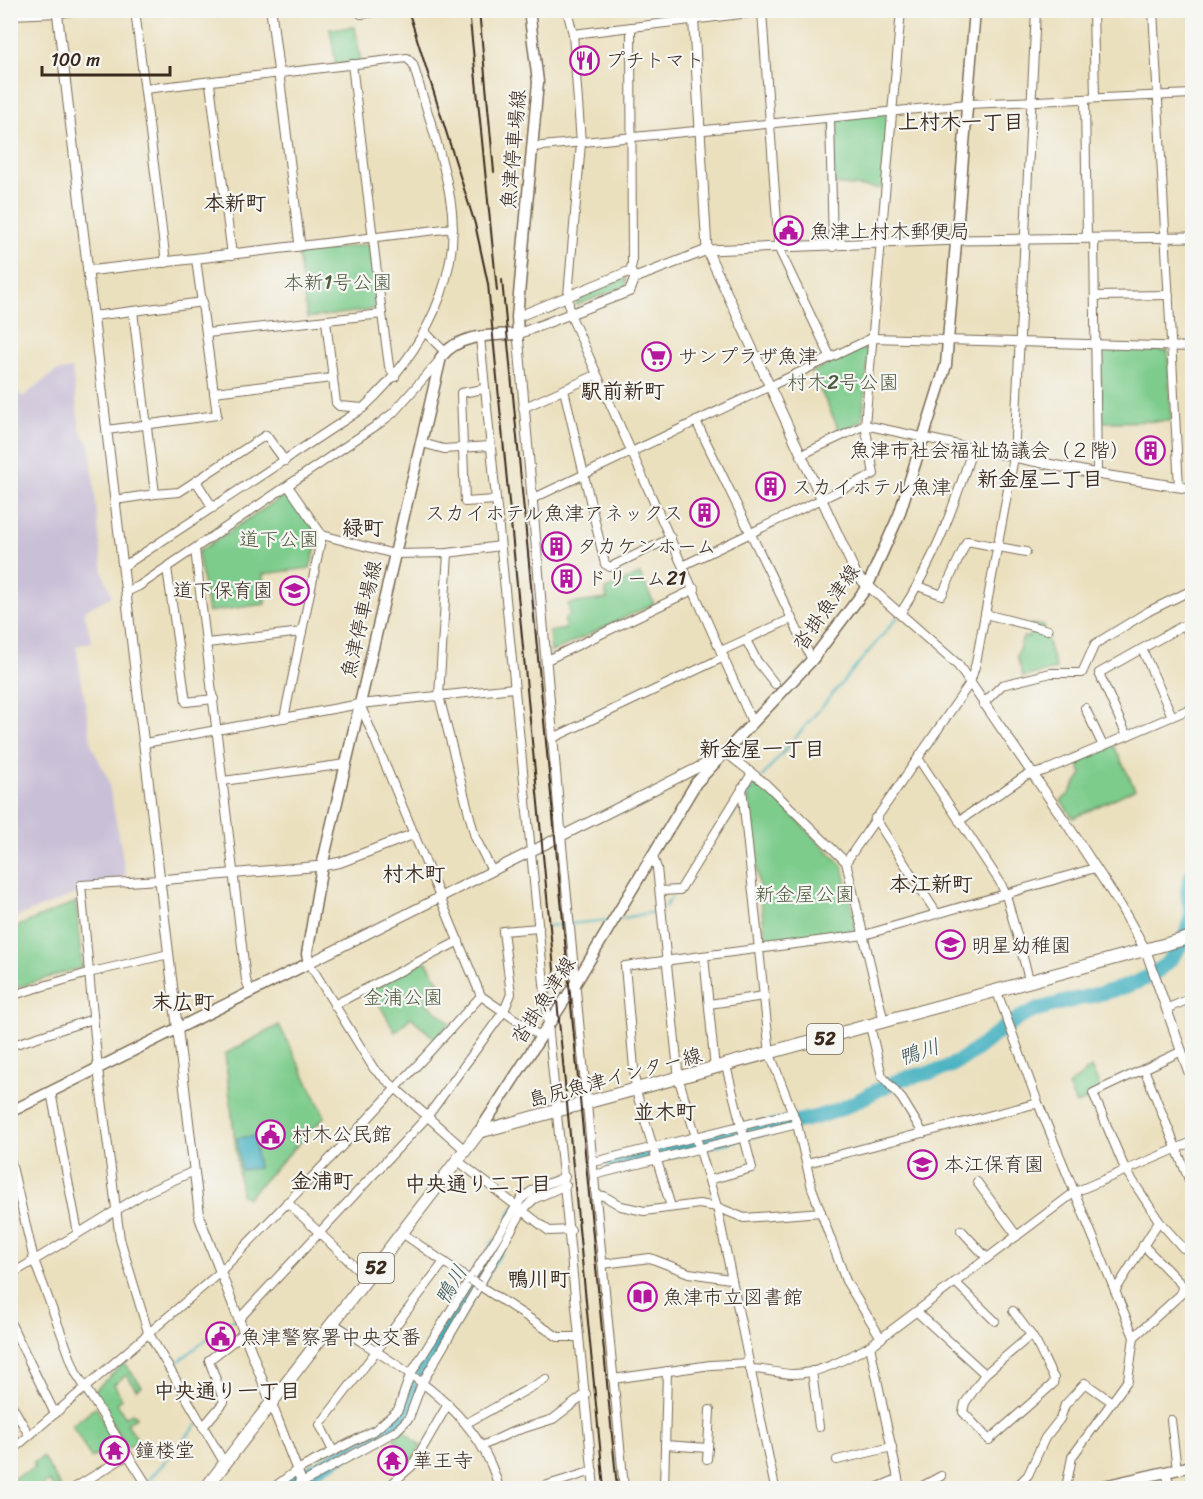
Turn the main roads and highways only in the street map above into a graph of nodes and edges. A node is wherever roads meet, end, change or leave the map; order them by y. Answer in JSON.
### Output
{"nodes":[{"id":1,"x":528,"y":10,"type":"edge"},
{"id":2,"x":975,"y":10,"type":"edge"},
{"id":3,"x":1192,"y":937,"type":"edge"},
{"id":4,"x":10,"y":1112,"type":"edge"},
{"id":5,"x":479,"y":1132,"type":"junction"},
{"id":6,"x":1192,"y":1466,"type":"edge"},
{"id":7,"x":206,"y":1488,"type":"edge"},
{"id":8,"x":1095,"y":1488,"type":"edge"}],
"edges":[{"from":1,"to":4,"type":"main road","name":"魚津停車場線"},
{"from":2,"to":5,"type":"main road","name":"沓掛魚津線"},
{"from":3,"to":5,"type":"main road","name":"島尻魚津インター線","number":"52"},
{"from":5,"to":7,"type":"main road","number":"52"},
{"from":6,"to":8,"type":"main road"}]}
